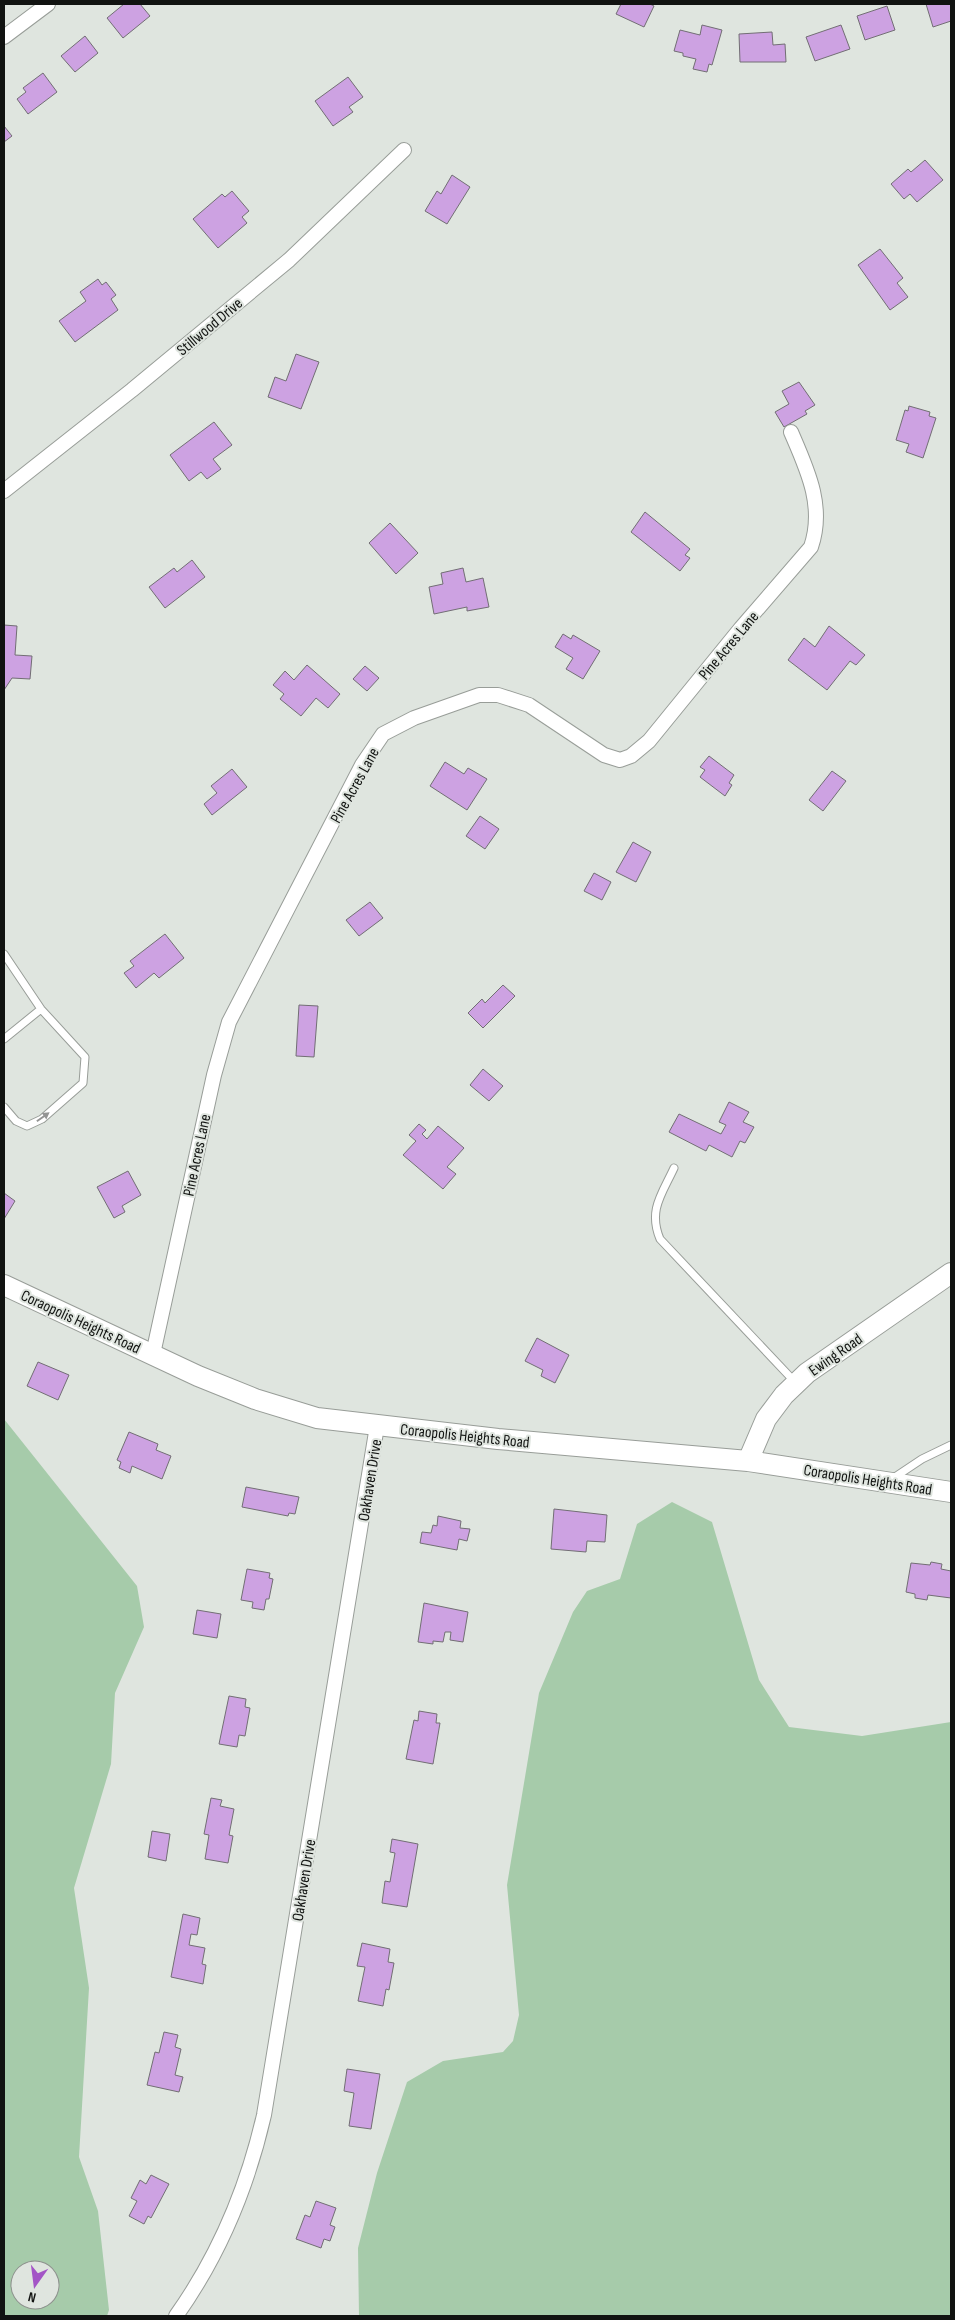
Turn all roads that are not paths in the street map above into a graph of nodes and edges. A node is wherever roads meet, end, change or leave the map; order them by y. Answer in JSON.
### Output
{"nodes":[{"id":1,"x":48,"y":4,"type":"edge"},
{"id":2,"x":4,"y":36,"type":"edge"},
{"id":3,"x":404,"y":150,"type":"dead end"},
{"id":4,"x":791,"y":432,"type":"dead end"},
{"id":5,"x":4,"y":492,"type":"edge"},
{"id":6,"x":4,"y":954,"type":"edge"},
{"id":7,"x":42,"y":1009,"type":"junction"},
{"id":8,"x":4,"y":1039,"type":"edge"},
{"id":9,"x":4,"y":1107,"type":"edge"},
{"id":10,"x":674,"y":1168,"type":"dead end"},
{"id":11,"x":951,"y":1273,"type":"edge"},
{"id":12,"x":4,"y":1285,"type":"edge"},
{"id":13,"x":153,"y":1354,"type":"junction"},
{"id":14,"x":796,"y":1384,"type":"junction"},
{"id":15,"x":378,"y":1426,"type":"junction"},
{"id":16,"x":951,"y":1445,"type":"edge"},
{"id":17,"x":748,"y":1461,"type":"junction"},
{"id":18,"x":887,"y":1482,"type":"junction"},
{"id":19,"x":951,"y":1492,"type":"edge"},
{"id":20,"x":176,"y":2316,"type":"edge"}],
"edges":[{"from":1,"to":2,"type":"street"},
{"from":3,"to":5,"type":"street","name":"Stillwood Drive"},
{"from":4,"to":13,"type":"street","name":"Pine Acres Lane"},
{"from":6,"to":7,"type":"lane"},
{"from":7,"to":8,"type":"lane"},
{"from":9,"to":7,"type":"lane","one_way":true},
{"from":10,"to":14,"type":"lane"},
{"from":11,"to":14,"type":"street","name":"Ewing Road"},
{"from":12,"to":13,"type":"street","name":"Coraopolis Heights Road"},
{"from":13,"to":15,"type":"street","name":"Coraopolis Heights Road"},
{"from":14,"to":17,"type":"street","name":"Ewing Road"},
{"from":15,"to":17,"type":"street","name":"Coraopolis Heights Road"},
{"from":15,"to":20,"type":"street","name":"Oakhaven Drive"},
{"from":16,"to":18,"type":"lane"},
{"from":17,"to":18,"type":"street","name":"Coraopolis Heights Road"},
{"from":18,"to":19,"type":"street","name":"Coraopolis Heights Road"}]}
